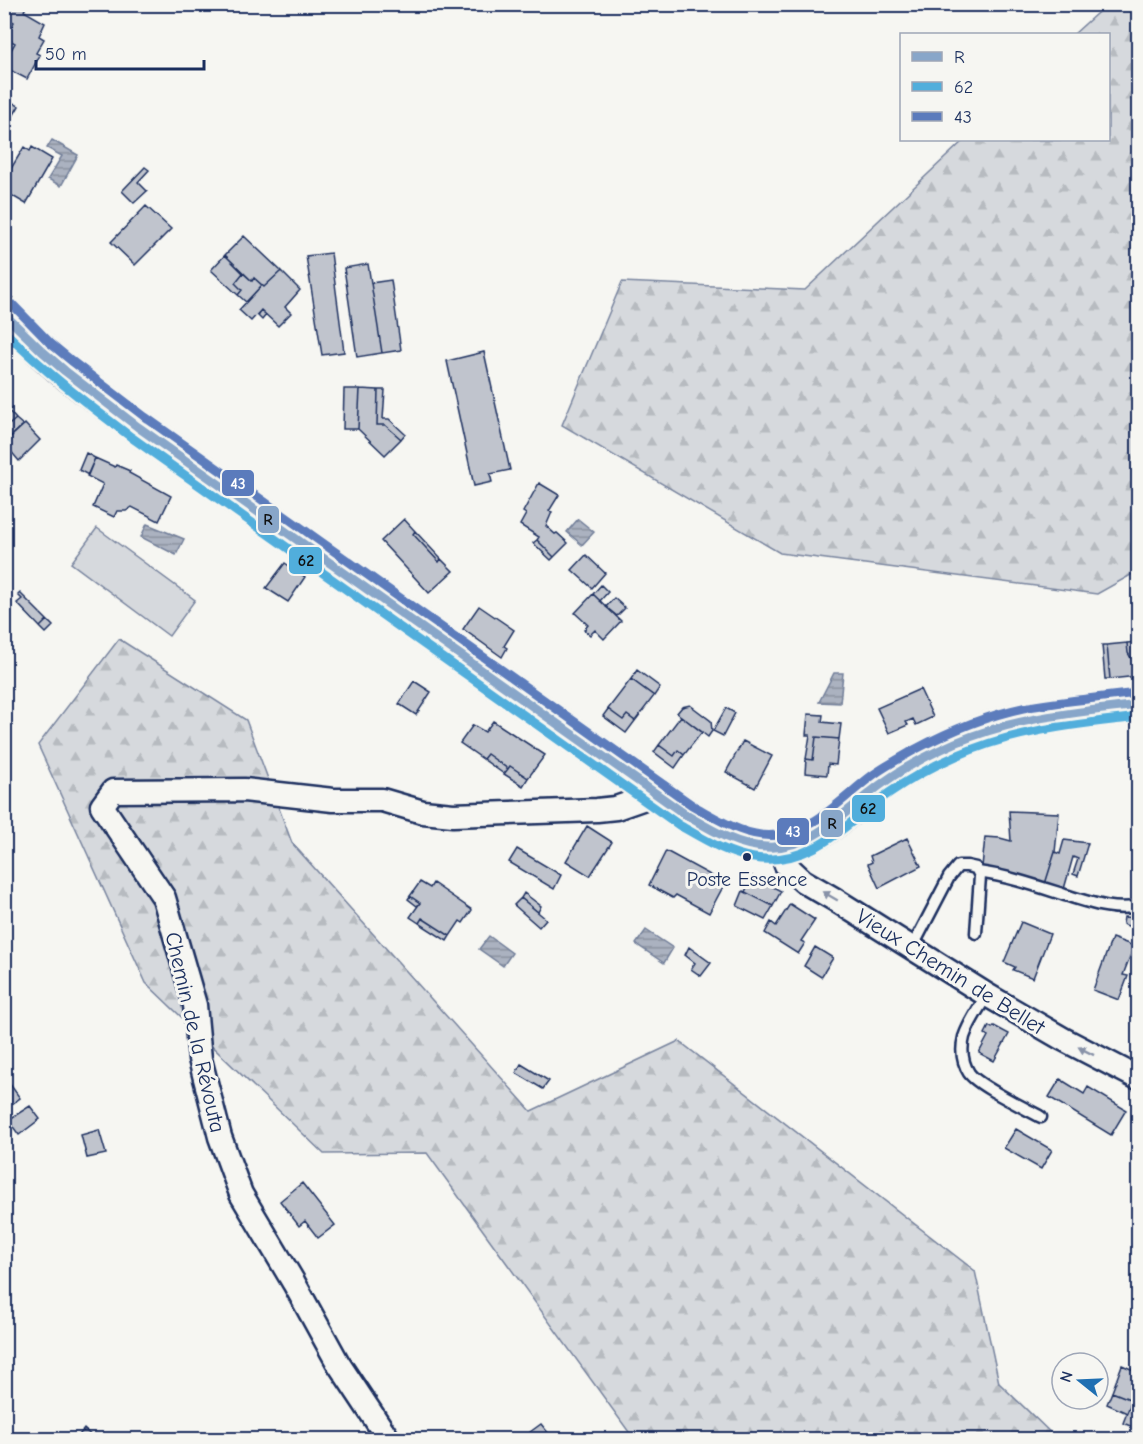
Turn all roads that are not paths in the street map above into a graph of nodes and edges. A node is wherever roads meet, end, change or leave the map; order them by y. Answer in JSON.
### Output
{"nodes":[{"id":1,"x":4,"y":313,"type":"edge"},
{"id":2,"x":1138,"y":705,"type":"edge"},
{"id":3,"x":656,"y":794,"type":"junction"},
{"id":4,"x":779,"y":847,"type":"junction"},
{"id":5,"x":978,"y":872,"type":"junction"},
{"id":6,"x":1138,"y":906,"type":"edge"},
{"id":7,"x":976,"y":933,"type":"dead end"},
{"id":8,"x":912,"y":948,"type":"junction"},
{"id":9,"x":987,"y":995,"type":"junction"},
{"id":10,"x":1138,"y":1078,"type":"edge"},
{"id":11,"x":1041,"y":1117,"type":"dead end"},
{"id":12,"x":389,"y":1440,"type":"edge"}],
"edges":[{"from":1,"to":3,"type":"main road"},
{"from":2,"to":4,"type":"main road"},
{"from":3,"to":4,"type":"main road"},
{"from":3,"to":12,"type":"street","name":"Chemin de la Révouta"},
{"from":8,"to":4,"type":"street","name":"Vieux Chemin de Bellet","one_way":true},
{"from":5,"to":6,"type":"lane"},
{"from":5,"to":7,"type":"lane"},
{"from":5,"to":8,"type":"lane"},
{"from":8,"to":9,"type":"street","name":"Vieux Chemin de Bellet"},
{"from":10,"to":9,"type":"street","name":"Vieux Chemin de Bellet","one_way":true},
{"from":9,"to":11,"type":"lane"}]}
